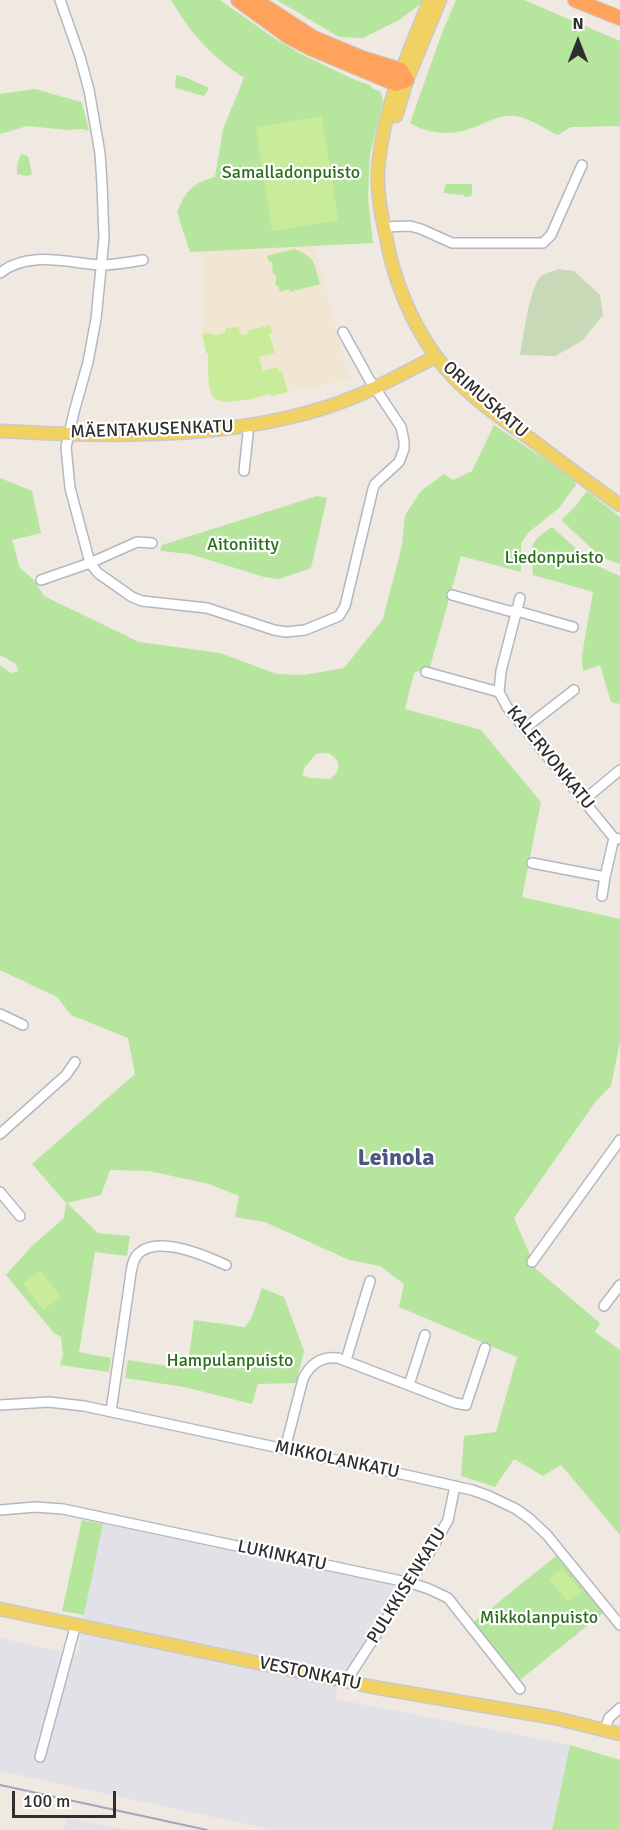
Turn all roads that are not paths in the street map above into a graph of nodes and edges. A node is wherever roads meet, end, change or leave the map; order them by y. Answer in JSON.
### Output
{"nodes":[{"id":1,"x":60,"y":0,"type":"edge"},
{"id":2,"x":238,"y":0,"type":"edge"},
{"id":3,"x":255,"y":0,"type":"edge"},
{"id":4,"x":430,"y":0,"type":"edge"},
{"id":5,"x":440,"y":0,"type":"edge"},
{"id":6,"x":575,"y":0,"type":"edge"},
{"id":7,"x":620,"y":18,"type":"edge"},
{"id":8,"x":402,"y":78,"type":"junction"},
{"id":9,"x":582,"y":165,"type":"dead end"},
{"id":10,"x":384,"y":227,"type":"junction"},
{"id":11,"x":143,"y":260,"type":"dead end"},
{"id":12,"x":102,"y":265,"type":"junction"},
{"id":13,"x":0,"y":273,"type":"edge"},
{"id":14,"x":343,"y":332,"type":"dead end"},
{"id":15,"x":435,"y":357,"type":"junction"},
{"id":16,"x":374,"y":388,"type":"junction"},
{"id":17,"x":247,"y":426,"type":"junction"},
{"id":18,"x":0,"y":431,"type":"edge"},
{"id":19,"x":70,"y":433,"type":"junction"},
{"id":20,"x":244,"y":471,"type":"dead end"},
{"id":21,"x":620,"y":505,"type":"edge"},
{"id":22,"x":152,"y":543,"type":"dead end"},
{"id":23,"x":90,"y":562,"type":"junction"},
{"id":24,"x":41,"y":580,"type":"dead end"},
{"id":25,"x":452,"y":595,"type":"dead end"},
{"id":26,"x":520,"y":598,"type":"dead end"},
{"id":27,"x":517,"y":611,"type":"junction"},
{"id":28,"x":573,"y":627,"type":"dead end"},
{"id":29,"x":426,"y":672,"type":"dead end"},
{"id":30,"x":574,"y":690,"type":"dead end"},
{"id":31,"x":499,"y":692,"type":"junction"},
{"id":32,"x":525,"y":728,"type":"junction"},
{"id":33,"x":620,"y":770,"type":"edge"},
{"id":34,"x":584,"y":800,"type":"junction"},
{"id":35,"x":617,"y":839,"type":"edge"},
{"id":36,"x":532,"y":863,"type":"dead end"},
{"id":37,"x":605,"y":877,"type":"junction"},
{"id":38,"x":602,"y":896,"type":"dead end"},
{"id":39,"x":0,"y":1014,"type":"edge"},
{"id":40,"x":23,"y":1025,"type":"dead end"},
{"id":41,"x":75,"y":1062,"type":"dead end"},
{"id":42,"x":0,"y":1134,"type":"edge"},
{"id":43,"x":620,"y":1140,"type":"edge"},
{"id":44,"x":0,"y":1192,"type":"edge"},
{"id":45,"x":20,"y":1216,"type":"dead end"},
{"id":46,"x":532,"y":1262,"type":"dead end"},
{"id":47,"x":226,"y":1265,"type":"dead end"},
{"id":48,"x":370,"y":1281,"type":"dead end"},
{"id":49,"x":620,"y":1285,"type":"edge"},
{"id":50,"x":604,"y":1306,"type":"dead end"},
{"id":51,"x":425,"y":1335,"type":"dead end"},
{"id":52,"x":485,"y":1348,"type":"dead end"},
{"id":53,"x":346,"y":1360,"type":"junction"},
{"id":54,"x":409,"y":1385,"type":"junction"},
{"id":55,"x":0,"y":1405,"type":"edge"},
{"id":56,"x":111,"y":1411,"type":"junction"},
{"id":57,"x":285,"y":1449,"type":"junction"},
{"id":58,"x":455,"y":1486,"type":"junction"},
{"id":59,"x":0,"y":1510,"type":"edge"},
{"id":60,"x":411,"y":1583,"type":"junction"},
{"id":61,"x":0,"y":1608,"type":"edge"},
{"id":62,"x":76,"y":1624,"type":"junction"},
{"id":63,"x":620,"y":1625,"type":"edge"},
{"id":64,"x":348,"y":1682,"type":"junction"},
{"id":65,"x":520,"y":1689,"type":"dead end"},
{"id":66,"x":620,"y":1708,"type":"edge"},
{"id":67,"x":605,"y":1729,"type":"junction"},
{"id":68,"x":620,"y":1734,"type":"edge"},
{"id":69,"x":40,"y":1757,"type":"dead end"}],
"edges":[{"from":1,"to":12,"type":"street"},
{"from":2,"to":8,"type":"highway"},
{"from":3,"to":8,"type":"highway"},
{"from":4,"to":8,"type":"main road","name":"ORIMUSKATU"},
{"from":5,"to":8,"type":"main road","name":"ORIMUSKATU"},
{"from":6,"to":7,"type":"highway"},
{"from":8,"to":10,"type":"main road","name":"ORIMUSKATU"},
{"from":9,"to":10,"type":"street"},
{"from":10,"to":15,"type":"main road","name":"ORIMUSKATU"},
{"from":11,"to":12,"type":"street"},
{"from":12,"to":13,"type":"street"},
{"from":12,"to":19,"type":"street"},
{"from":14,"to":16,"type":"street"},
{"from":15,"to":16,"type":"main road","name":"MÄENTAKUSENKATU"},
{"from":15,"to":21,"type":"main road","name":"ORIMUSKATU"},
{"from":16,"to":17,"type":"main road","name":"MÄENTAKUSENKATU"},
{"from":16,"to":23,"type":"street"},
{"from":17,"to":19,"type":"main road","name":"MÄENTAKUSENKATU"},
{"from":17,"to":20,"type":"street"},
{"from":18,"to":19,"type":"main road","name":"MÄENTAKUSENKATU"},
{"from":19,"to":23,"type":"street"},
{"from":22,"to":23,"type":"street"},
{"from":23,"to":24,"type":"street"},
{"from":25,"to":27,"type":"street"},
{"from":26,"to":27,"type":"street","name":"KALERVONKATU"},
{"from":27,"to":28,"type":"street"},
{"from":27,"to":31,"type":"street","name":"KALERVONKATU"},
{"from":29,"to":31,"type":"street"},
{"from":30,"to":32,"type":"street"},
{"from":31,"to":32,"type":"street","name":"KALERVONKATU"},
{"from":32,"to":34,"type":"street","name":"KALERVONKATU"},
{"from":33,"to":34,"type":"street"},
{"from":34,"to":35,"type":"street","name":"KALERVONKATU"},
{"from":35,"to":37,"type":"street"},
{"from":36,"to":37,"type":"street"},
{"from":37,"to":38,"type":"street"},
{"from":39,"to":40,"type":"street"},
{"from":41,"to":42,"type":"street"},
{"from":43,"to":46,"type":"street"},
{"from":44,"to":45,"type":"street"},
{"from":47,"to":56,"type":"street"},
{"from":48,"to":53,"type":"street"},
{"from":49,"to":50,"type":"street"},
{"from":51,"to":54,"type":"street"},
{"from":52,"to":54,"type":"street"},
{"from":53,"to":54,"type":"street"},
{"from":53,"to":57,"type":"street"},
{"from":55,"to":56,"type":"street","name":"MIKKOLANKATU"},
{"from":56,"to":57,"type":"street","name":"MIKKOLANKATU"},
{"from":57,"to":58,"type":"street","name":"MIKKOLANKATU"},
{"from":58,"to":60,"type":"street","name":"PULKKISENKATU"},
{"from":58,"to":63,"type":"street","name":"MIKKOLANKATU"},
{"from":59,"to":60,"type":"street","name":"LUKINKATU"},
{"from":60,"to":64,"type":"street","name":"PULKKISENKATU"},
{"from":60,"to":65,"type":"street","name":"LUKINKATU"},
{"from":61,"to":62,"type":"main road","name":"VESTONKATU"},
{"from":62,"to":64,"type":"main road","name":"VESTONKATU"},
{"from":62,"to":69,"type":"street"},
{"from":64,"to":67,"type":"main road","name":"VESTONKATU"},
{"from":66,"to":67,"type":"street"},
{"from":67,"to":68,"type":"main road","name":"VESTONKATU"}]}
